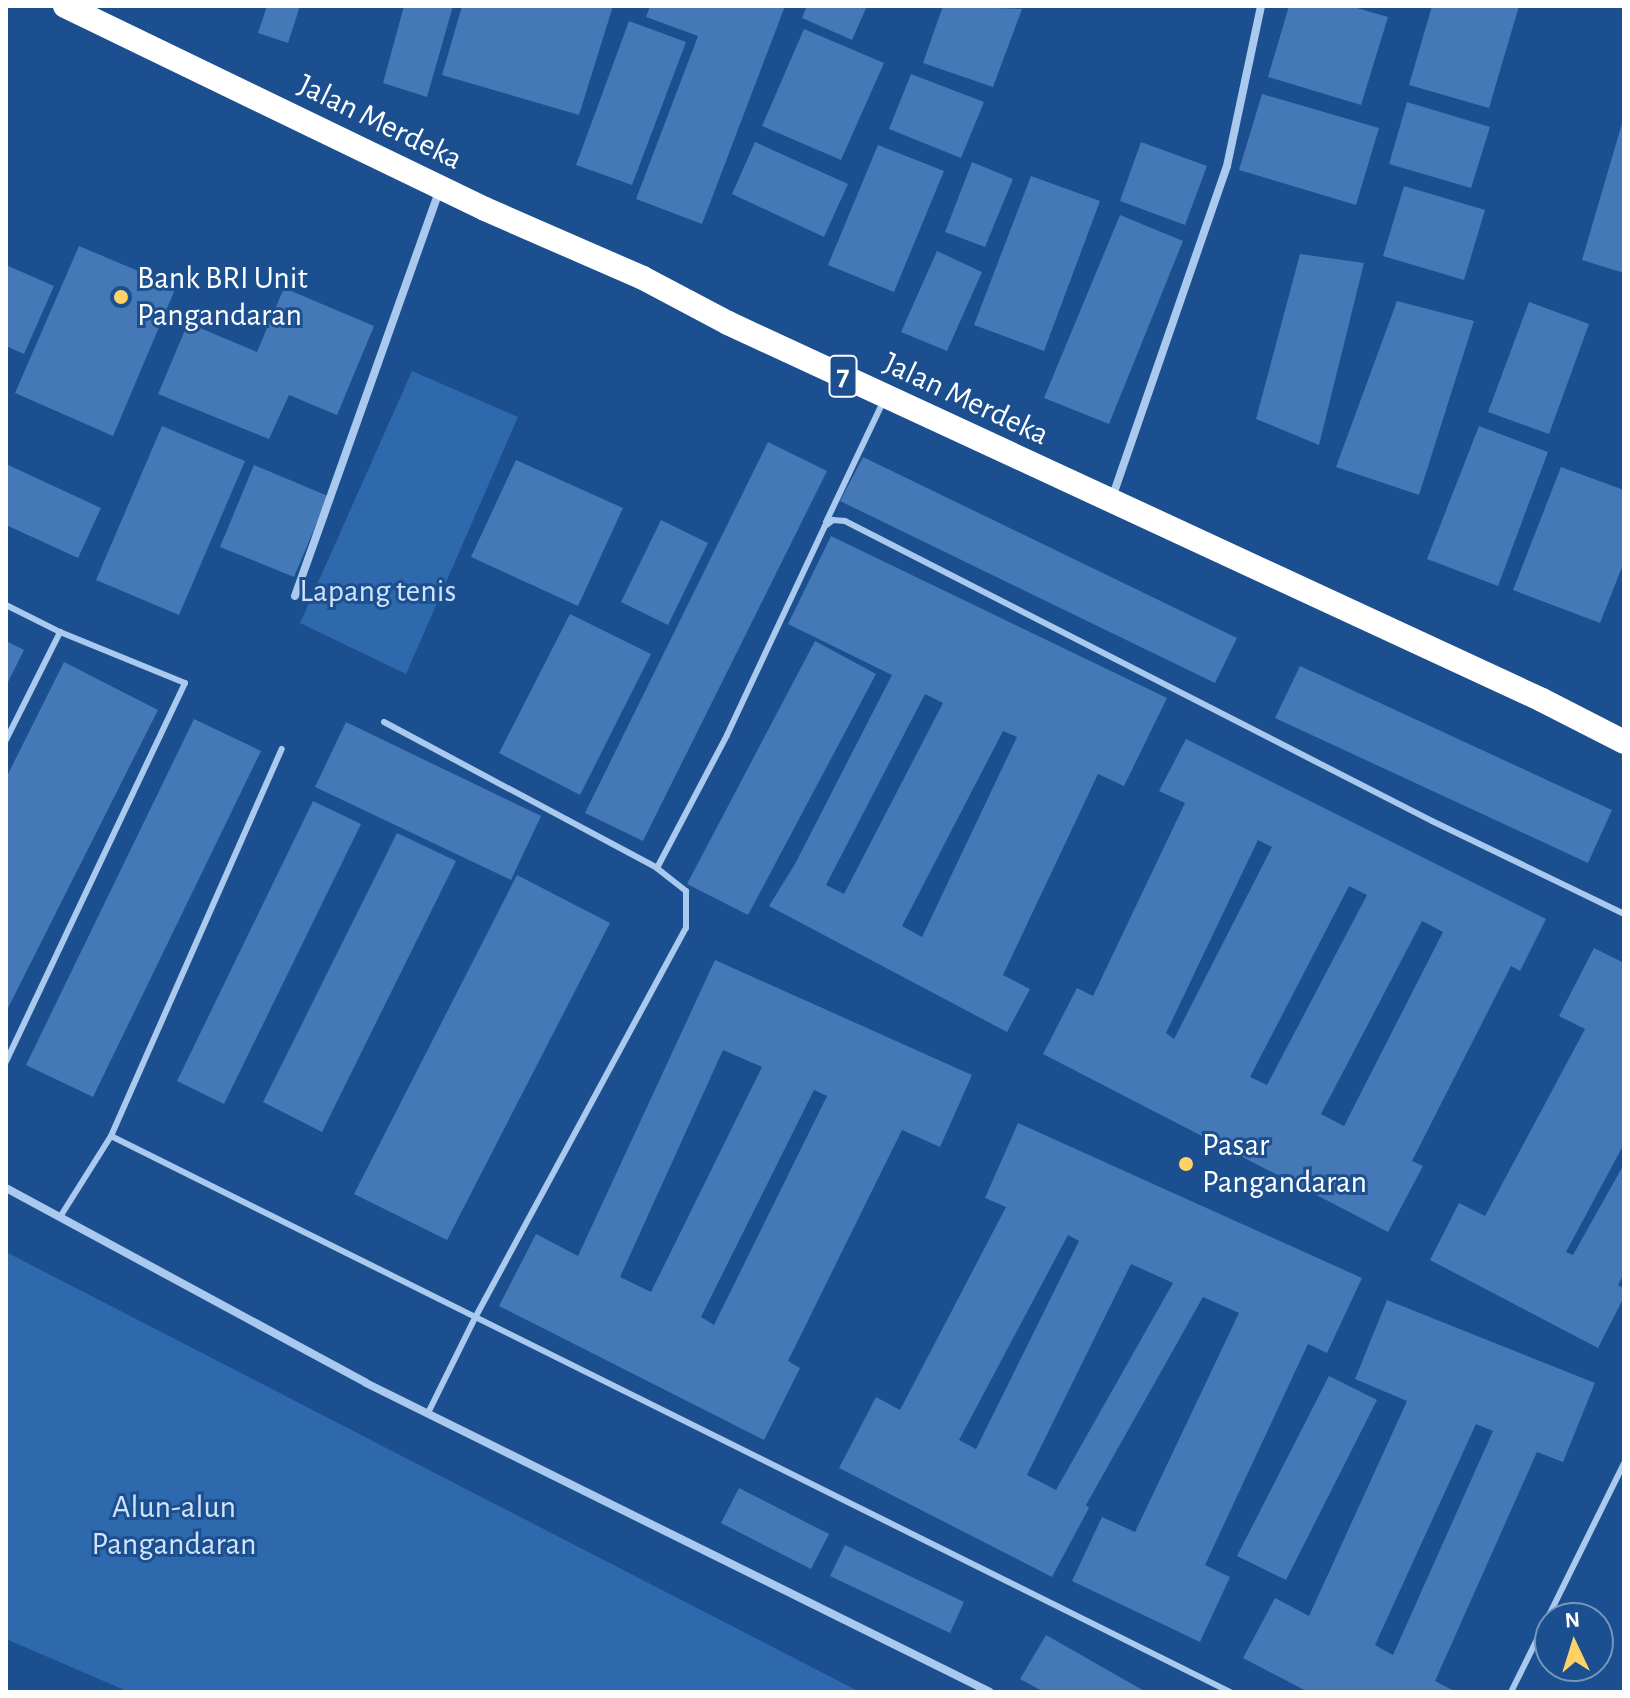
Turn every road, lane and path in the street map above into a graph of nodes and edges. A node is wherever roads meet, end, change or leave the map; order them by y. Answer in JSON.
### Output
{"nodes":[{"id":1,"x":65,"y":6,"type":"edge"},
{"id":2,"x":1261,"y":6,"type":"edge"},
{"id":3,"x":441,"y":186,"type":"junction"},
{"id":4,"x":886,"y":396,"type":"junction"},
{"id":5,"x":1110,"y":503,"type":"junction"},
{"id":6,"x":825,"y":526,"type":"junction"},
{"id":7,"x":295,"y":596,"type":"dead end"},
{"id":8,"x":6,"y":605,"type":"edge"},
{"id":9,"x":60,"y":632,"type":"junction"},
{"id":10,"x":384,"y":722,"type":"dead end"},
{"id":11,"x":6,"y":740,"type":"edge"},
{"id":12,"x":1624,"y":742,"type":"edge"},
{"id":13,"x":282,"y":749,"type":"dead end"},
{"id":14,"x":657,"y":868,"type":"junction"},
{"id":15,"x":1624,"y":914,"type":"edge"},
{"id":16,"x":6,"y":1062,"type":"edge"},
{"id":17,"x":111,"y":1136,"type":"junction"},
{"id":18,"x":6,"y":1188,"type":"edge"},
{"id":19,"x":60,"y":1217,"type":"junction"},
{"id":20,"x":476,"y":1316,"type":"junction"},
{"id":21,"x":428,"y":1413,"type":"junction"},
{"id":22,"x":1624,"y":1463,"type":"edge"},
{"id":23,"x":990,"y":1692,"type":"edge"},
{"id":24,"x":1230,"y":1692,"type":"edge"},
{"id":25,"x":1511,"y":1692,"type":"edge"}],
"edges":[{"from":1,"to":3,"type":"highway","name":"Jalan Merdeka","number":"7"},
{"from":2,"to":5,"type":"street"},
{"from":3,"to":4,"type":"highway","name":"Jalan Merdeka","number":"7"},
{"from":3,"to":7,"type":"street"},
{"from":4,"to":5,"type":"highway","name":"Jalan Merdeka","number":"7"},
{"from":4,"to":6,"type":"lane"},
{"from":5,"to":12,"type":"highway","name":"Jalan Merdeka","number":"7"},
{"from":6,"to":14,"type":"lane"},
{"from":6,"to":15,"type":"lane"},
{"from":8,"to":9,"type":"lane"},
{"from":9,"to":11,"type":"lane"},
{"from":9,"to":16,"type":"lane"},
{"from":10,"to":14,"type":"lane"},
{"from":13,"to":17,"type":"lane"},
{"from":14,"to":20,"type":"lane"},
{"from":17,"to":19,"type":"lane"},
{"from":17,"to":20,"type":"lane"},
{"from":18,"to":19,"type":"street"},
{"from":19,"to":21,"type":"street"},
{"from":20,"to":21,"type":"lane"},
{"from":20,"to":24,"type":"lane"},
{"from":21,"to":23,"type":"street"},
{"from":22,"to":25,"type":"lane"}]}
